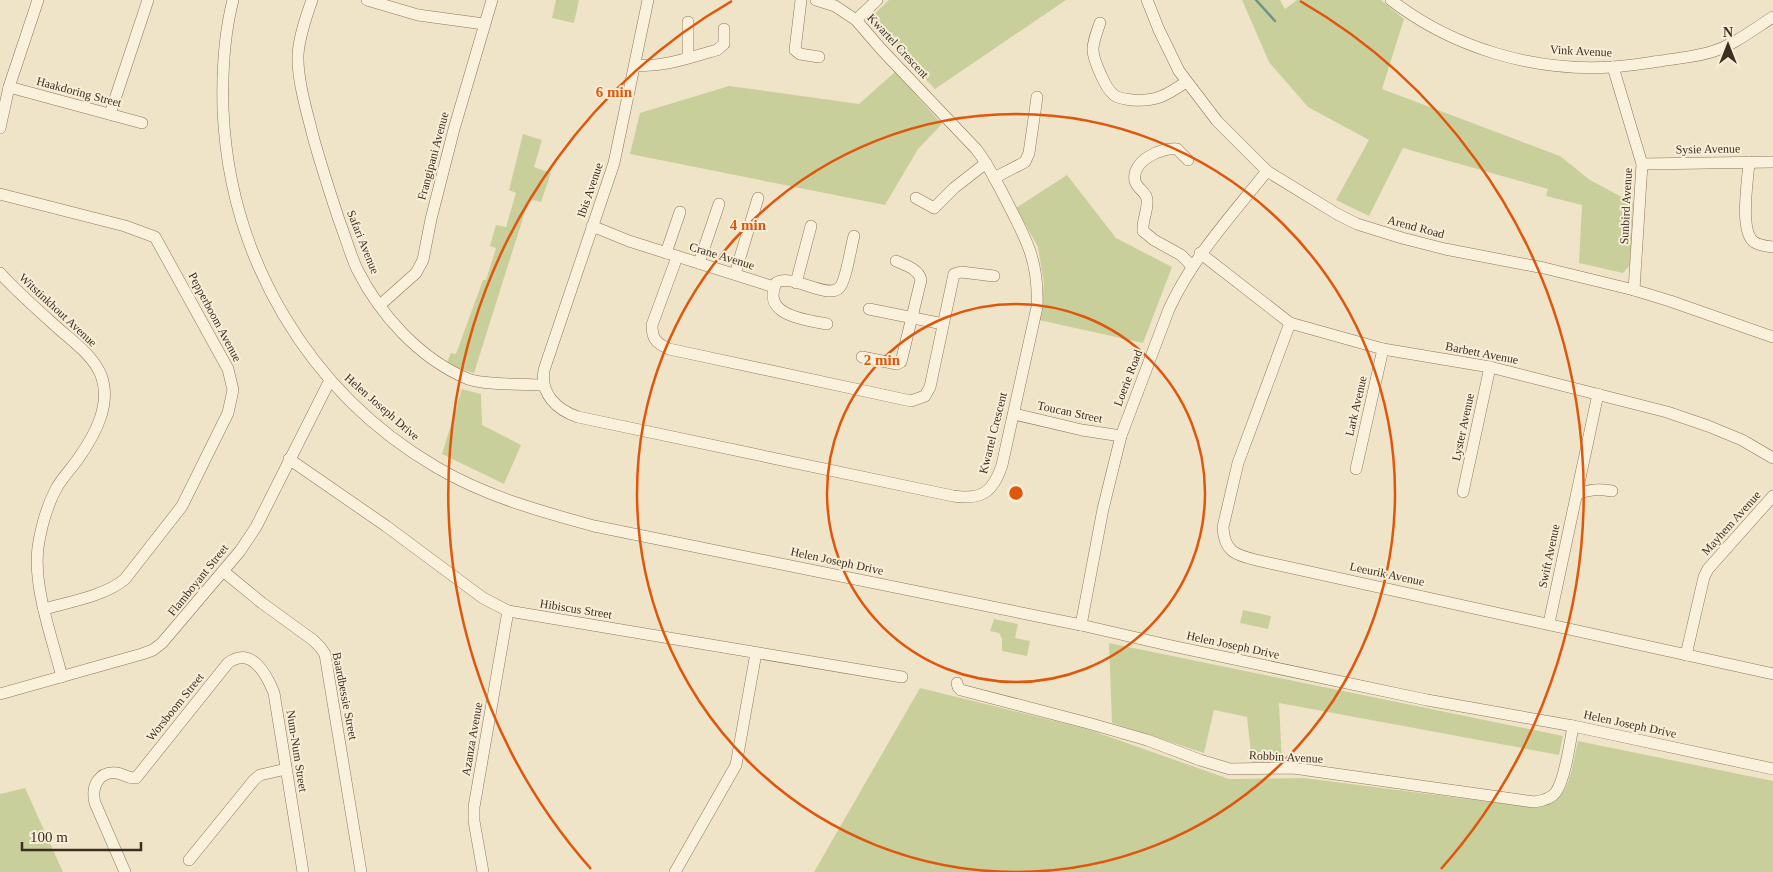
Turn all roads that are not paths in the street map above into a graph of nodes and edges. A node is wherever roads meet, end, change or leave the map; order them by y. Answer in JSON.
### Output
{"nodes":[{"id":1,"x":38,"y":0,"type":"edge"},
{"id":2,"x":148,"y":0,"type":"edge"},
{"id":3,"x":233,"y":0,"type":"edge"},
{"id":4,"x":312,"y":0,"type":"edge"},
{"id":5,"x":367,"y":0,"type":"edge"},
{"id":6,"x":492,"y":0,"type":"edge"},
{"id":7,"x":648,"y":0,"type":"edge"},
{"id":8,"x":801,"y":0,"type":"edge"},
{"id":9,"x":816,"y":0,"type":"edge"},
{"id":10,"x":878,"y":0,"type":"edge"},
{"id":11,"x":1148,"y":0,"type":"edge"},
{"id":12,"x":1391,"y":0,"type":"edge"},
{"id":13,"x":1773,"y":17,"type":"edge"},
{"id":14,"x":856,"y":20,"type":"junction"},
{"id":15,"x":688,"y":22,"type":"dead end"},
{"id":16,"x":484,"y":24,"type":"junction"},
{"id":17,"x":1100,"y":24,"type":"dead end"},
{"id":18,"x":724,"y":30,"type":"dead end"},
{"id":19,"x":819,"y":56,"type":"dead end"},
{"id":20,"x":688,"y":57,"type":"junction"},
{"id":21,"x":635,"y":65,"type":"junction"},
{"id":22,"x":1613,"y":67,"type":"junction"},
{"id":23,"x":1186,"y":82,"type":"junction"},
{"id":24,"x":9,"y":87,"type":"junction"},
{"id":25,"x":1037,"y":97,"type":"dead end"},
{"id":26,"x":110,"y":114,"type":"junction"},
{"id":27,"x":142,"y":123,"type":"dead end"},
{"id":28,"x":0,"y":128,"type":"edge"},
{"id":29,"x":1188,"y":160,"type":"dead end"},
{"id":30,"x":1749,"y":162,"type":"junction"},
{"id":31,"x":1773,"y":162,"type":"edge"},
{"id":32,"x":986,"y":163,"type":"junction"},
{"id":33,"x":1642,"y":164,"type":"junction"},
{"id":34,"x":1267,"y":171,"type":"junction"},
{"id":35,"x":994,"y":178,"type":"junction"},
{"id":36,"x":0,"y":194,"type":"edge"},
{"id":37,"x":758,"y":198,"type":"dead end"},
{"id":38,"x":916,"y":198,"type":"dead end"},
{"id":39,"x":719,"y":204,"type":"dead end"},
{"id":40,"x":680,"y":212,"type":"dead end"},
{"id":41,"x":592,"y":226,"type":"junction"},
{"id":42,"x":811,"y":226,"type":"dead end"},
{"id":43,"x":854,"y":236,"type":"dead end"},
{"id":44,"x":1773,"y":247,"type":"edge"},
{"id":45,"x":1200,"y":253,"type":"junction"},
{"id":46,"x":672,"y":255,"type":"junction"},
{"id":47,"x":896,"y":261,"type":"dead end"},
{"id":48,"x":699,"y":263,"type":"junction"},
{"id":49,"x":1192,"y":266,"type":"junction"},
{"id":50,"x":0,"y":273,"type":"edge"},
{"id":51,"x":735,"y":274,"type":"junction"},
{"id":52,"x":994,"y":276,"type":"dead end"},
{"id":53,"x":796,"y":283,"type":"junction"},
{"id":54,"x":774,"y":287,"type":"junction"},
{"id":55,"x":1634,"y":290,"type":"junction"},
{"id":56,"x":380,"y":305,"type":"junction"},
{"id":57,"x":869,"y":309,"type":"dead end"},
{"id":58,"x":912,"y":317,"type":"junction"},
{"id":59,"x":1290,"y":323,"type":"junction"},
{"id":60,"x":827,"y":324,"type":"dead end"},
{"id":61,"x":943,"y":324,"type":"junction"},
{"id":62,"x":1773,"y":337,"type":"edge"},
{"id":63,"x":1383,"y":349,"type":"junction"},
{"id":64,"x":862,"y":357,"type":"dead end"},
{"id":65,"x":1490,"y":368,"type":"junction"},
{"id":66,"x":330,"y":380,"type":"junction"},
{"id":67,"x":543,"y":385,"type":"junction"},
{"id":68,"x":1598,"y":394,"type":"junction"},
{"id":69,"x":1014,"y":414,"type":"junction"},
{"id":70,"x":1121,"y":436,"type":"junction"},
{"id":71,"x":1773,"y":458,"type":"edge"},
{"id":72,"x":289,"y":459,"type":"junction"},
{"id":73,"x":1356,"y":469,"type":"dead end"},
{"id":74,"x":1612,"y":491,"type":"dead end"},
{"id":75,"x":1464,"y":492,"type":"dead end"},
{"id":76,"x":1577,"y":494,"type":"junction"},
{"id":77,"x":1773,"y":496,"type":"edge"},
{"id":78,"x":223,"y":571,"type":"junction"},
{"id":79,"x":44,"y":610,"type":"junction"},
{"id":80,"x":508,"y":611,"type":"junction"},
{"id":81,"x":1549,"y":623,"type":"junction"},
{"id":82,"x":1081,"y":625,"type":"junction"},
{"id":83,"x":756,"y":653,"type":"junction"},
{"id":84,"x":1686,"y":655,"type":"junction"},
{"id":85,"x":234,"y":658,"type":"joint"},
{"id":86,"x":1773,"y":674,"type":"edge"},
{"id":87,"x":62,"y":677,"type":"junction"},
{"id":88,"x":902,"y":677,"type":"dead end"},
{"id":89,"x":957,"y":683,"type":"dead end"},
{"id":90,"x":0,"y":694,"type":"edge"},
{"id":91,"x":1573,"y":726,"type":"junction"},
{"id":92,"x":1773,"y":768,"type":"edge"},
{"id":93,"x":286,"y":769,"type":"junction"},
{"id":94,"x":189,"y":860,"type":"dead end"},
{"id":95,"x":125,"y":872,"type":"edge"},
{"id":96,"x":303,"y":872,"type":"edge"},
{"id":97,"x":361,"y":872,"type":"edge"},
{"id":98,"x":484,"y":872,"type":"edge"},
{"id":99,"x":675,"y":872,"type":"edge"}],
"edges":[{"from":1,"to":24,"type":"street"},
{"from":2,"to":26,"type":"street"},
{"from":3,"to":66,"type":"street","name":"Helen Joseph Drive"},
{"from":4,"to":56,"type":"street","name":"Safari Avenue"},
{"from":5,"to":16,"type":"street"},
{"from":6,"to":16,"type":"street","name":"Frangipani Avenue"},
{"from":7,"to":21,"type":"street","name":"Ibis Avenue"},
{"from":8,"to":19,"type":"street"},
{"from":9,"to":14,"type":"street","name":"Kwartel Crescent"},
{"from":10,"to":14,"type":"street"},
{"from":11,"to":23,"type":"street","name":"Arend Road"},
{"from":12,"to":22,"type":"street","name":"Vink Avenue"},
{"from":13,"to":22,"type":"street","name":"Vink Avenue"},
{"from":14,"to":32,"type":"street","name":"Kwartel Crescent"},
{"from":15,"to":20,"type":"street"},
{"from":16,"to":56,"type":"street","name":"Frangipani Avenue"},
{"from":17,"to":23,"type":"street"},
{"from":18,"to":20,"type":"street"},
{"from":20,"to":21,"type":"street"},
{"from":21,"to":41,"type":"street","name":"Ibis Avenue"},
{"from":22,"to":33,"type":"street","name":"Sunbird Avenue"},
{"from":23,"to":34,"type":"street","name":"Arend Road"},
{"from":24,"to":26,"type":"street","name":"Haakdoring Street"},
{"from":24,"to":28,"type":"street"},
{"from":25,"to":35,"type":"street"},
{"from":26,"to":27,"type":"street","name":"Haakdoring Street"},
{"from":29,"to":49,"type":"street"},
{"from":30,"to":31,"type":"street","name":"Sysie Avenue"},
{"from":30,"to":33,"type":"street","name":"Sysie Avenue"},
{"from":30,"to":44,"type":"street"},
{"from":32,"to":35,"type":"street","name":"Kwartel Crescent"},
{"from":32,"to":38,"type":"street"},
{"from":33,"to":55,"type":"street","name":"Sunbird Avenue"},
{"from":34,"to":45,"type":"street","name":"Loerie Road"},
{"from":34,"to":55,"type":"street","name":"Arend Road"},
{"from":35,"to":69,"type":"street","name":"Kwartel Crescent"},
{"from":36,"to":79,"type":"street","name":"Pepperboom Avenue"},
{"from":37,"to":51,"type":"street"},
{"from":39,"to":48,"type":"street"},
{"from":40,"to":46,"type":"street"},
{"from":41,"to":46,"type":"street","name":"Crane Avenue"},
{"from":41,"to":67,"type":"street","name":"Ibis Avenue"},
{"from":42,"to":53,"type":"street"},
{"from":43,"to":53,"type":"street"},
{"from":45,"to":49,"type":"street","name":"Loerie Road"},
{"from":45,"to":59,"type":"street","name":"Barbett Avenue"},
{"from":46,"to":48,"type":"street","name":"Crane Avenue"},
{"from":46,"to":61,"type":"street"},
{"from":47,"to":58,"type":"street"},
{"from":48,"to":51,"type":"street","name":"Crane Avenue"},
{"from":49,"to":70,"type":"street","name":"Loerie Road"},
{"from":50,"to":79,"type":"street","name":"Witstinkhout Avenue"},
{"from":51,"to":54,"type":"street","name":"Crane Avenue"},
{"from":52,"to":61,"type":"street"},
{"from":53,"to":54,"type":"street"},
{"from":54,"to":60,"type":"street"},
{"from":55,"to":62,"type":"street","name":"Arend Road"},
{"from":56,"to":67,"type":"street","name":"Safari Avenue"},
{"from":57,"to":58,"type":"street"},
{"from":58,"to":61,"type":"street"},
{"from":58,"to":64,"type":"street"},
{"from":59,"to":63,"type":"street","name":"Barbett Avenue"},
{"from":59,"to":81,"type":"street","name":"Leeurik Avenue"},
{"from":63,"to":65,"type":"street","name":"Barbett Avenue"},
{"from":63,"to":73,"type":"street","name":"Lark Avenue"},
{"from":65,"to":68,"type":"street","name":"Barbett Avenue"},
{"from":65,"to":75,"type":"street","name":"Lyster Avenue"},
{"from":66,"to":72,"type":"street","name":"Flamboyant Street"},
{"from":66,"to":82,"type":"street","name":"Helen Joseph Drive"},
{"from":67,"to":69,"type":"street","name":"Kwartel Crescent"},
{"from":68,"to":71,"type":"street","name":"Barbett Avenue"},
{"from":68,"to":76,"type":"street","name":"Swift Avenue"},
{"from":69,"to":70,"type":"street","name":"Toucan Street"},
{"from":70,"to":82,"type":"street","name":"Loerie Road"},
{"from":72,"to":78,"type":"street","name":"Flamboyant Street"},
{"from":72,"to":80,"type":"street","name":"Hibiscus Street"},
{"from":74,"to":76,"type":"street"},
{"from":76,"to":81,"type":"street","name":"Swift Avenue"},
{"from":77,"to":84,"type":"street","name":"Mayhem Avenue"},
{"from":78,"to":87,"type":"street","name":"Flamboyant Street"},
{"from":78,"to":97,"type":"street","name":"Baardbessie Street"},
{"from":79,"to":87,"type":"street","name":"Witstinkhout Avenue"},
{"from":80,"to":83,"type":"street","name":"Hibiscus Street"},
{"from":80,"to":98,"type":"street","name":"Azanza Avenue"},
{"from":81,"to":84,"type":"street","name":"Leeurik Avenue"},
{"from":82,"to":91,"type":"street","name":"Helen Joseph Drive"},
{"from":83,"to":88,"type":"street","name":"Hibiscus Street"},
{"from":83,"to":99,"type":"street"},
{"from":84,"to":86,"type":"street","name":"Leeurik Avenue"},
{"from":85,"to":93,"type":"street","name":"Num-Num Street"},
{"from":85,"to":95,"type":"street","name":"Worsboom Street"},
{"from":87,"to":90,"type":"street","name":"Flamboyant Street"},
{"from":89,"to":91,"type":"street","name":"Robbin Avenue"},
{"from":91,"to":92,"type":"street","name":"Helen Joseph Drive"},
{"from":93,"to":94,"type":"street"},
{"from":93,"to":96,"type":"street","name":"Num-Num Street"}]}
